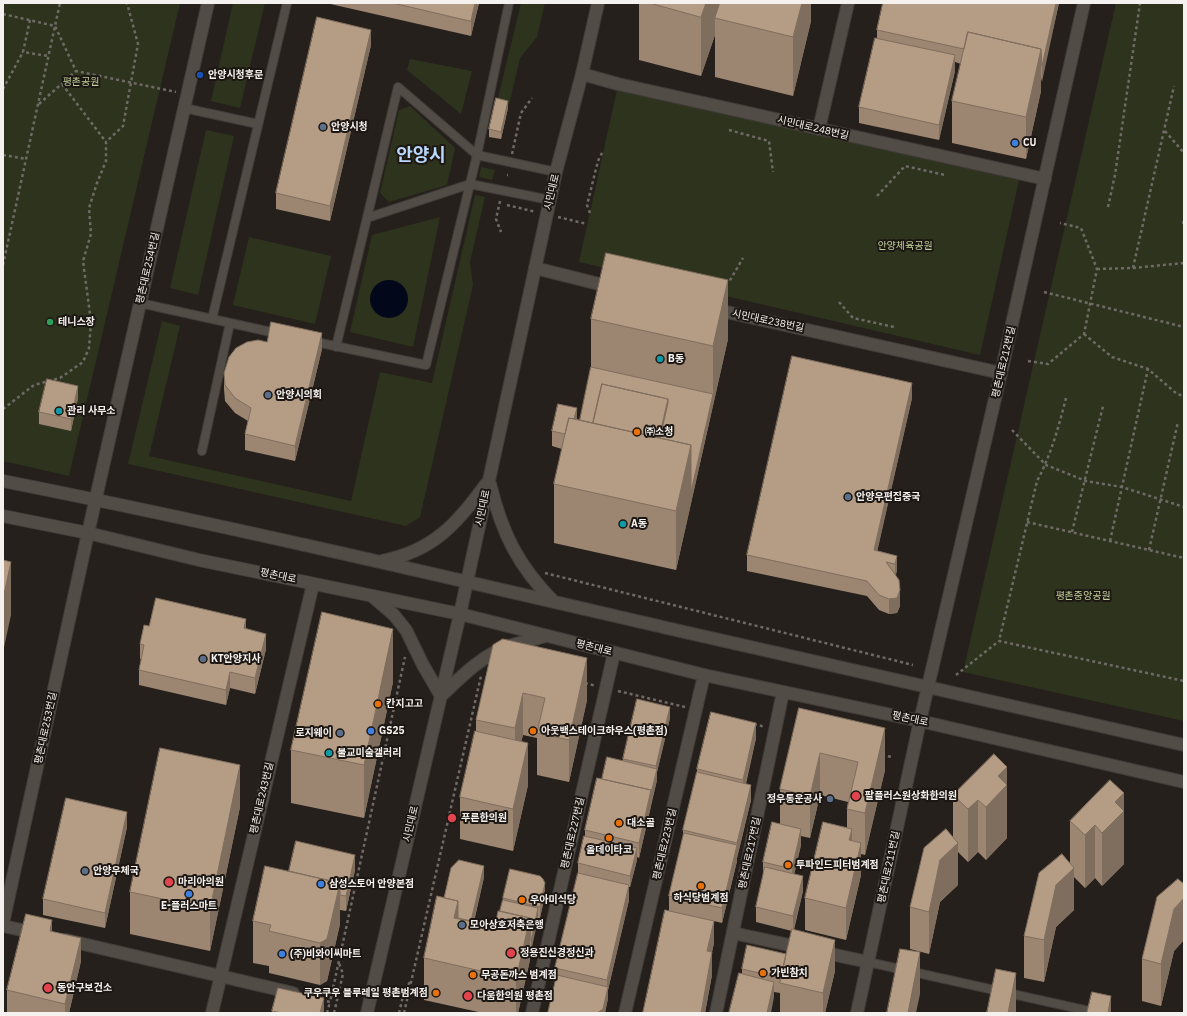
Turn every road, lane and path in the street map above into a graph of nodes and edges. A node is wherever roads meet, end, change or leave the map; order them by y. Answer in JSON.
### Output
{"nodes":[{"id":1,"x":60,"y":3,"type":"edge"},
{"id":2,"x":127,"y":3,"type":"edge"},
{"id":3,"x":208,"y":3,"type":"edge"},
{"id":4,"x":287,"y":3,"type":"edge"},
{"id":5,"x":509,"y":3,"type":"edge"},
{"id":6,"x":598,"y":3,"type":"edge"},
{"id":7,"x":848,"y":3,"type":"edge"},
{"id":8,"x":1084,"y":3,"type":"edge"},
{"id":9,"x":1140,"y":3,"type":"edge"},
{"id":10,"x":3,"y":14,"type":"edge"},
{"id":11,"x":30,"y":20,"type":"junction"},
{"id":12,"x":55,"y":26,"type":"junction"},
{"id":13,"x":23,"y":52,"type":"junction"},
{"id":14,"x":48,"y":56,"type":"junction"},
{"id":15,"x":76,"y":71,"type":"junction"},
{"id":16,"x":582,"y":74,"type":"junction"},
{"id":17,"x":62,"y":84,"type":"junction"},
{"id":18,"x":132,"y":84,"type":"junction"},
{"id":19,"x":1174,"y":86,"type":"dead end"},
{"id":20,"x":3,"y":89,"type":"edge"},
{"id":21,"x":186,"y":94,"type":"junction"},
{"id":22,"x":532,"y":98,"type":"dead end"},
{"id":23,"x":38,"y":105,"type":"junction"},
{"id":24,"x":184,"y":108,"type":"junction"},
{"id":25,"x":258,"y":124,"type":"junction"},
{"id":26,"x":818,"y":129,"type":"junction"},
{"id":27,"x":729,"y":130,"type":"dead end"},
{"id":28,"x":1165,"y":131,"type":"junction"},
{"id":29,"x":106,"y":142,"type":"junction"},
{"id":30,"x":603,"y":151,"type":"dead end"},
{"id":31,"x":1184,"y":153,"type":"edge"},
{"id":32,"x":3,"y":155,"type":"edge"},
{"id":33,"x":477,"y":155,"type":"junction"},
{"id":34,"x":511,"y":156,"type":"dead end"},
{"id":35,"x":26,"y":159,"type":"junction"},
{"id":36,"x":556,"y":172,"type":"junction"},
{"id":37,"x":773,"y":172,"type":"dead end"},
{"id":38,"x":945,"y":175,"type":"dead end"},
{"id":39,"x":1044,"y":179,"type":"junction"},
{"id":40,"x":470,"y":184,"type":"junction"},
{"id":41,"x":877,"y":196,"type":"dead end"},
{"id":42,"x":550,"y":200,"type":"junction"},
{"id":43,"x":500,"y":201,"type":"dead end"},
{"id":44,"x":1108,"y":207,"type":"dead end"},
{"id":45,"x":590,"y":212,"type":"dead end"},
{"id":46,"x":367,"y":218,"type":"junction"},
{"id":47,"x":1184,"y":219,"type":"edge"},
{"id":48,"x":1060,"y":223,"type":"dead end"},
{"id":49,"x":1183,"y":224,"type":"dead end"},
{"id":50,"x":501,"y":232,"type":"dead end"},
{"id":51,"x":3,"y":240,"type":"edge"},
{"id":52,"x":8,"y":241,"type":"junction"},
{"id":53,"x":743,"y":258,"type":"dead end"},
{"id":54,"x":1184,"y":263,"type":"edge"},
{"id":55,"x":3,"y":265,"type":"edge"},
{"id":56,"x":535,"y":268,"type":"junction"},
{"id":57,"x":1133,"y":268,"type":"junction"},
{"id":58,"x":1097,"y":269,"type":"junction"},
{"id":59,"x":722,"y":281,"type":"edge"},
{"id":60,"x":627,"y":290,"type":"edge"},
{"id":61,"x":1044,"y":292,"type":"dead end"},
{"id":62,"x":839,"y":302,"type":"dead end"},
{"id":63,"x":140,"y":303,"type":"junction"},
{"id":64,"x":1090,"y":303,"type":"junction"},
{"id":65,"x":702,"y":306,"type":"edge"},
{"id":66,"x":212,"y":319,"type":"junction"},
{"id":67,"x":230,"y":323,"type":"junction"},
{"id":68,"x":894,"y":327,"type":"dead end"},
{"id":69,"x":1184,"y":327,"type":"edge"},
{"id":70,"x":1084,"y":334,"type":"junction"},
{"id":71,"x":291,"y":337,"type":"edge"},
{"id":72,"x":306,"y":340,"type":"edge"},
{"id":73,"x":336,"y":347,"type":"junction"},
{"id":74,"x":1028,"y":361,"type":"dead end"},
{"id":75,"x":1148,"y":369,"type":"junction"},
{"id":76,"x":1001,"y":373,"type":"junction"},
{"id":77,"x":1184,"y":396,"type":"edge"},
{"id":78,"x":1066,"y":398,"type":"dead end"},
{"id":79,"x":1103,"y":406,"type":"dead end"},
{"id":80,"x":3,"y":409,"type":"edge"},
{"id":81,"x":1178,"y":422,"type":"dead end"},
{"id":82,"x":1012,"y":430,"type":"dead end"},
{"id":83,"x":202,"y":451,"type":"dead end"},
{"id":84,"x":1046,"y":465,"type":"junction"},
{"id":85,"x":489,"y":480,"type":"junction"},
{"id":86,"x":3,"y":481,"type":"edge"},
{"id":87,"x":1086,"y":481,"type":"junction"},
{"id":88,"x":1122,"y":487,"type":"junction"},
{"id":89,"x":1161,"y":499,"type":"junction"},
{"id":90,"x":96,"y":500,"type":"junction"},
{"id":91,"x":1184,"y":507,"type":"edge"},
{"id":92,"x":3,"y":516,"type":"edge"},
{"id":93,"x":1027,"y":522,"type":"junction"},
{"id":94,"x":1072,"y":532,"type":"junction"},
{"id":95,"x":88,"y":533,"type":"junction"},
{"id":96,"x":1110,"y":541,"type":"junction"},
{"id":97,"x":1149,"y":550,"type":"junction"},
{"id":98,"x":1184,"y":558,"type":"edge"},
{"id":99,"x":377,"y":562,"type":"junction"},
{"id":100,"x":524,"y":568,"type":"junction"},
{"id":101,"x":467,"y":582,"type":"junction"},
{"id":102,"x":313,"y":584,"type":"junction"},
{"id":103,"x":371,"y":596,"type":"junction"},
{"id":104,"x":554,"y":602,"type":"junction"},
{"id":105,"x":460,"y":614,"type":"junction"},
{"id":106,"x":547,"y":636,"type":"junction"},
{"id":107,"x":409,"y":637,"type":"junction"},
{"id":108,"x":999,"y":641,"type":"junction"},
{"id":109,"x":614,"y":653,"type":"junction"},
{"id":110,"x":484,"y":659,"type":"junction"},
{"id":111,"x":913,"y":665,"type":"dead end"},
{"id":112,"x":704,"y":675,"type":"junction"},
{"id":113,"x":956,"y":675,"type":"dead end"},
{"id":114,"x":1184,"y":681,"type":"edge"},
{"id":115,"x":928,"y":688,"type":"junction"},
{"id":116,"x":783,"y":692,"type":"junction"},
{"id":117,"x":441,"y":696,"type":"junction"},
{"id":118,"x":920,"y":721,"type":"junction"},
{"id":119,"x":1184,"y":745,"type":"edge"},
{"id":120,"x":1184,"y":782,"type":"edge"},
{"id":121,"x":3,"y":924,"type":"edge"},
{"id":122,"x":733,"y":933,"type":"junction"},
{"id":123,"x":339,"y":962,"type":"junction"},
{"id":124,"x":868,"y":962,"type":"junction"},
{"id":125,"x":220,"y":976,"type":"junction"},
{"id":126,"x":412,"y":980,"type":"junction"},
{"id":127,"x":325,"y":1001,"type":"junction"},
{"id":128,"x":212,"y":1013,"type":"edge"},
{"id":129,"x":328,"y":1013,"type":"edge"},
{"id":130,"x":334,"y":1013,"type":"edge"},
{"id":131,"x":367,"y":1013,"type":"edge"},
{"id":132,"x":399,"y":1013,"type":"edge"},
{"id":133,"x":404,"y":1013,"type":"edge"},
{"id":134,"x":532,"y":1013,"type":"edge"},
{"id":135,"x":625,"y":1013,"type":"edge"},
{"id":136,"x":716,"y":1013,"type":"edge"},
{"id":137,"x":857,"y":1013,"type":"edge"},
{"id":138,"x":1098,"y":1013,"type":"edge"}],
"edges":[{"from":1,"to":12,"type":"path"},
{"from":2,"to":18,"type":"path"},
{"from":3,"to":21,"type":"street","name":"평촌대로254번길"},
{"from":4,"to":25,"type":"lane"},
{"from":5,"to":33,"type":"lane"},
{"from":6,"to":16,"type":"street","name":"시민대로"},
{"from":7,"to":26,"type":"street"},
{"from":8,"to":39,"type":"street","name":"평촌대로212번길"},
{"from":9,"to":44,"type":"path"},
{"from":10,"to":11,"type":"path"},
{"from":11,"to":12,"type":"path"},
{"from":11,"to":13,"type":"path"},
{"from":12,"to":14,"type":"path"},
{"from":12,"to":15,"type":"path"},
{"from":13,"to":14,"type":"path"},
{"from":13,"to":20,"type":"path"},
{"from":14,"to":23,"type":"path"},
{"from":15,"to":17,"type":"path"},
{"from":15,"to":18,"type":"path"},
{"from":16,"to":26,"type":"street","name":"시민대로248번길"},
{"from":16,"to":36,"type":"street","name":"시민대로"},
{"from":17,"to":23,"type":"path"},
{"from":17,"to":29,"type":"path"},
{"from":18,"to":21,"type":"path"},
{"from":18,"to":29,"type":"path"},
{"from":19,"to":28,"type":"path"},
{"from":21,"to":24,"type":"street","name":"평촌대로254번길"},
{"from":22,"to":34,"type":"path"},
{"from":23,"to":35,"type":"path"},
{"from":24,"to":25,"type":"lane"},
{"from":24,"to":63,"type":"street","name":"평촌대로254번길"},
{"from":25,"to":66,"type":"lane"},
{"from":26,"to":39,"type":"street","name":"시민대로248번길"},
{"from":27,"to":37,"type":"path"},
{"from":28,"to":31,"type":"path"},
{"from":28,"to":57,"type":"path"},
{"from":29,"to":80,"type":"path"},
{"from":30,"to":45,"type":"path"},
{"from":32,"to":35,"type":"path"},
{"from":33,"to":36,"type":"lane"},
{"from":33,"to":40,"type":"lane"},
{"from":33,"to":46,"type":"lane"},
{"from":35,"to":52,"type":"path"},
{"from":36,"to":42,"type":"street","name":"시민대로"},
{"from":38,"to":41,"type":"path"},
{"from":39,"to":76,"type":"street","name":"평촌대로212번길"},
{"from":40,"to":42,"type":"lane"},
{"from":40,"to":46,"type":"lane"},
{"from":40,"to":73,"type":"lane"},
{"from":42,"to":56,"type":"street","name":"시민대로"},
{"from":43,"to":50,"type":"path"},
{"from":46,"to":73,"type":"lane"},
{"from":47,"to":49,"type":"path"},
{"from":48,"to":58,"type":"path"},
{"from":51,"to":52,"type":"path"},
{"from":52,"to":55,"type":"path"},
{"from":53,"to":59,"type":"path"},
{"from":54,"to":57,"type":"path"},
{"from":56,"to":60,"type":"street"},
{"from":56,"to":85,"type":"street","name":"시민대로"},
{"from":57,"to":58,"type":"path"},
{"from":58,"to":64,"type":"path"},
{"from":61,"to":64,"type":"path"},
{"from":62,"to":68,"type":"path"},
{"from":63,"to":66,"type":"lane"},
{"from":63,"to":90,"type":"street","name":"평촌대로254번길"},
{"from":64,"to":69,"type":"path"},
{"from":64,"to":70,"type":"path"},
{"from":65,"to":76,"type":"street","name":"시민대로238번길"},
{"from":66,"to":67,"type":"lane"},
{"from":67,"to":71,"type":"lane"},
{"from":67,"to":83,"type":"lane"},
{"from":70,"to":74,"type":"path"},
{"from":70,"to":75,"type":"path"},
{"from":72,"to":73,"type":"lane"},
{"from":75,"to":77,"type":"path"},
{"from":75,"to":88,"type":"path"},
{"from":76,"to":115,"type":"street","name":"평촌대로212번길"},
{"from":78,"to":84,"type":"path"},
{"from":79,"to":87,"type":"path"},
{"from":81,"to":89,"type":"path"},
{"from":82,"to":84,"type":"path"},
{"from":84,"to":87,"type":"path"},
{"from":84,"to":93,"type":"path"},
{"from":85,"to":99,"type":"street"},
{"from":85,"to":100,"type":"street"},
{"from":85,"to":101,"type":"street","name":"시민대로"},
{"from":86,"to":90,"type":"street"},
{"from":87,"to":88,"type":"path"},
{"from":87,"to":94,"type":"path"},
{"from":88,"to":89,"type":"path"},
{"from":88,"to":96,"type":"path"},
{"from":89,"to":91,"type":"path"},
{"from":89,"to":97,"type":"path"},
{"from":90,"to":95,"type":"street","name":"평촌대로254번길"},
{"from":90,"to":99,"type":"street"},
{"from":92,"to":95,"type":"street","name":"평촌대로"},
{"from":93,"to":94,"type":"path"},
{"from":93,"to":108,"type":"path"},
{"from":94,"to":96,"type":"path"},
{"from":95,"to":102,"type":"street","name":"평촌대로"},
{"from":95,"to":121,"type":"street","name":"평촌대로253번길"},
{"from":96,"to":97,"type":"path"},
{"from":97,"to":98,"type":"path"},
{"from":99,"to":101,"type":"street"},
{"from":100,"to":104,"type":"street"},
{"from":100,"to":111,"type":"path"},
{"from":101,"to":104,"type":"street"},
{"from":101,"to":105,"type":"street","name":"시민대로"},
{"from":102,"to":103,"type":"street","name":"평촌대로"},
{"from":102,"to":125,"type":"street","name":"평촌대로243번길"},
{"from":103,"to":105,"type":"street","name":"평촌대로"},
{"from":103,"to":107,"type":"street"},
{"from":104,"to":115,"type":"street"},
{"from":105,"to":106,"type":"street","name":"평촌대로"},
{"from":105,"to":117,"type":"street","name":"시민대로"},
{"from":106,"to":109,"type":"street","name":"평촌대로"},
{"from":106,"to":110,"type":"street"},
{"from":107,"to":117,"type":"street"},
{"from":107,"to":123,"type":"path"},
{"from":108,"to":113,"type":"path"},
{"from":108,"to":114,"type":"path"},
{"from":109,"to":112,"type":"street","name":"평촌대로"},
{"from":109,"to":134,"type":"street","name":"평촌대로227번길"},
{"from":110,"to":117,"type":"street"},
{"from":110,"to":126,"type":"path"},
{"from":112,"to":116,"type":"street","name":"평촌대로"},
{"from":112,"to":135,"type":"street","name":"평촌대로223번길"},
{"from":115,"to":118,"type":"street","name":"평촌대로212번길"},
{"from":115,"to":119,"type":"street"},
{"from":116,"to":118,"type":"street","name":"평촌대로"},
{"from":116,"to":122,"type":"street","name":"평촌대로217번길"},
{"from":117,"to":131,"type":"street","name":"시민대로"},
{"from":118,"to":120,"type":"street","name":"평촌대로"},
{"from":118,"to":124,"type":"street","name":"평촌대로211번길"},
{"from":121,"to":125,"type":"street"},
{"from":122,"to":124,"type":"street"},
{"from":122,"to":136,"type":"street","name":"평촌대로217번길"},
{"from":123,"to":127,"type":"path"},
{"from":123,"to":130,"type":"path"},
{"from":124,"to":137,"type":"street","name":"평촌대로211번길"},
{"from":124,"to":138,"type":"lane"},
{"from":125,"to":127,"type":"street"},
{"from":125,"to":128,"type":"street","name":"평촌대로243번길"},
{"from":126,"to":132,"type":"path"},
{"from":126,"to":133,"type":"path"},
{"from":127,"to":129,"type":"path"}]}
